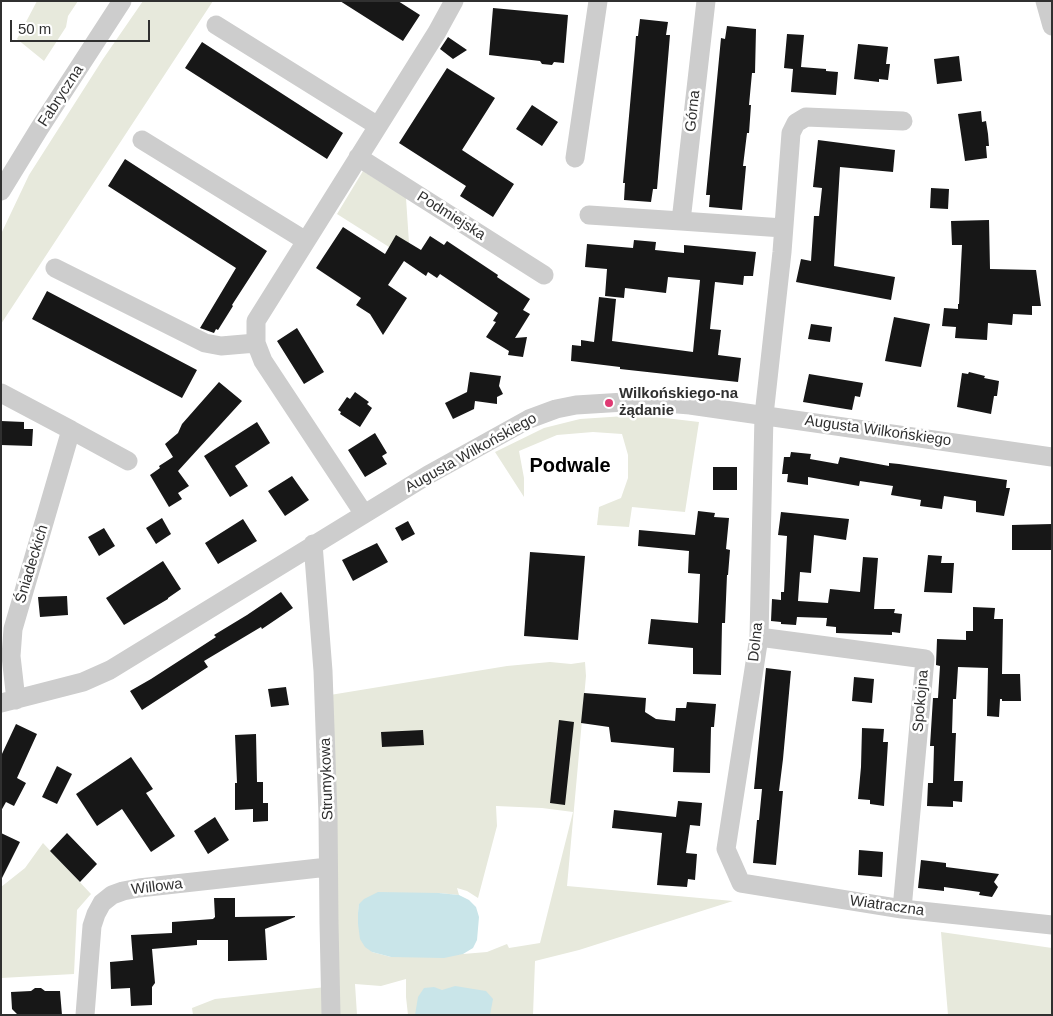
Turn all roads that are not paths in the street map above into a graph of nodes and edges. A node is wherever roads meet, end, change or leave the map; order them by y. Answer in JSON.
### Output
{"nodes":[{"id":1,"x":122,"y":1,"type":"edge"},
{"id":2,"x":454,"y":1,"type":"edge"},
{"id":3,"x":598,"y":1,"type":"edge"},
{"id":4,"x":706,"y":1,"type":"edge"},
{"id":5,"x":1045,"y":1,"type":"edge"},
{"id":6,"x":216,"y":25,"type":"dead end"},
{"id":7,"x":1052,"y":26,"type":"edge"},
{"id":8,"x":903,"y":122,"type":"dead end"},
{"id":9,"x":378,"y":126,"type":"junction"},
{"id":10,"x":142,"y":140,"type":"dead end"},
{"id":11,"x":358,"y":157,"type":"junction"},
{"id":12,"x":575,"y":158,"type":"dead end"},
{"id":13,"x":1,"y":191,"type":"edge"},
{"id":14,"x":589,"y":215,"type":"dead end"},
{"id":15,"x":681,"y":221,"type":"junction"},
{"id":16,"x":783,"y":228,"type":"junction"},
{"id":17,"x":306,"y":241,"type":"junction"},
{"id":18,"x":55,"y":268,"type":"dead end"},
{"id":19,"x":544,"y":275,"type":"dead end"},
{"id":20,"x":256,"y":342,"type":"junction"},
{"id":21,"x":1,"y":393,"type":"edge"},
{"id":22,"x":764,"y":415,"type":"junction"},
{"id":23,"x":72,"y":430,"type":"junction"},
{"id":24,"x":1052,"y":457,"type":"edge"},
{"id":25,"x":128,"y":461,"type":"dead end"},
{"id":26,"x":364,"y":514,"type":"junction"},
{"id":27,"x":314,"y":544,"type":"junction"},
{"id":28,"x":758,"y":636,"type":"junction"},
{"id":29,"x":8,"y":702,"type":"edge"},
{"id":30,"x":734,"y":866,"type":"joint"},
{"id":31,"x":328,"y":867,"type":"junction"},
{"id":32,"x":902,"y":909,"type":"junction"},
{"id":33,"x":1052,"y":925,"type":"edge"},
{"id":34,"x":85,"y":1015,"type":"edge"},
{"id":35,"x":331,"y":1015,"type":"edge"}],
"edges":[{"from":1,"to":13,"type":"street","name":"Fabryczna"},
{"from":2,"to":9,"type":"street"},
{"from":3,"to":12,"type":"street"},
{"from":4,"to":15,"type":"street","name":"Górna"},
{"from":5,"to":7,"type":"street"},
{"from":6,"to":9,"type":"street"},
{"from":8,"to":16,"type":"street"},
{"from":9,"to":11,"type":"street"},
{"from":10,"to":17,"type":"street"},
{"from":11,"to":17,"type":"street"},
{"from":11,"to":19,"type":"street","name":"Podmiejska"},
{"from":14,"to":15,"type":"street"},
{"from":15,"to":16,"type":"street"},
{"from":16,"to":22,"type":"street"},
{"from":17,"to":20,"type":"street"},
{"from":18,"to":20,"type":"street"},
{"from":20,"to":26,"type":"street"},
{"from":21,"to":23,"type":"street"},
{"from":22,"to":24,"type":"street","name":"Augusta Wilkońskiego"},
{"from":22,"to":26,"type":"street","name":"Augusta Wilkońskiego"},
{"from":22,"to":28,"type":"street","name":"Dolna"},
{"from":23,"to":25,"type":"street"},
{"from":23,"to":29,"type":"street","name":"Śniadeckich"},
{"from":26,"to":27,"type":"street","name":"Augusta Wilkońskiego"},
{"from":27,"to":29,"type":"street","name":"Augusta Wilkońskiego"},
{"from":27,"to":31,"type":"street","name":"Strumykowa"},
{"from":28,"to":30,"type":"street","name":"Dolna"},
{"from":28,"to":32,"type":"street","name":"Spokojna"},
{"from":30,"to":32,"type":"street","name":"Wiatraczna"},
{"from":31,"to":34,"type":"street","name":"Willowa"},
{"from":31,"to":35,"type":"street","name":"Strumykowa"},
{"from":32,"to":33,"type":"street","name":"Wiatraczna"}]}
